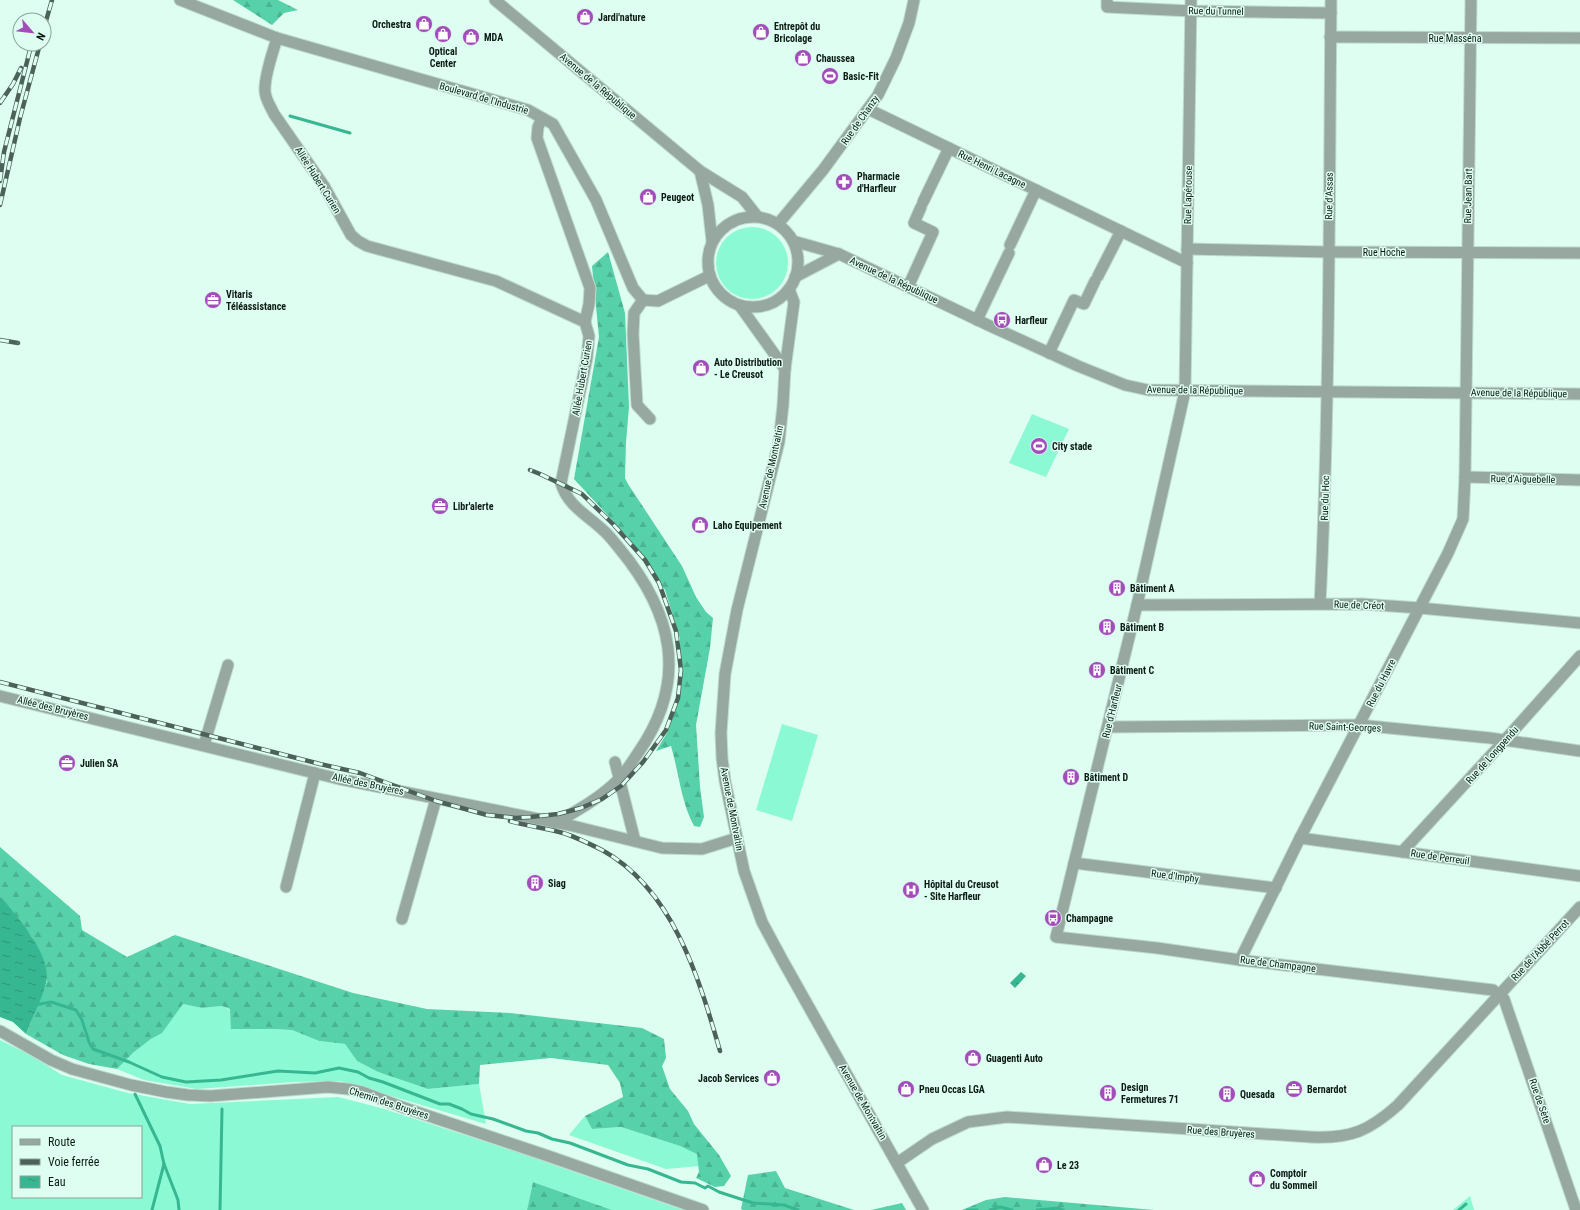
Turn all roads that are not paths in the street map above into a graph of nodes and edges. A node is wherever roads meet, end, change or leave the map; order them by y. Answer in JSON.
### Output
{"nodes":[{"id":1,"x":180,"y":0,"type":"edge"},
{"id":2,"x":495,"y":0,"type":"edge"},
{"id":3,"x":914,"y":0,"type":"edge"},
{"id":4,"x":1107,"y":0,"type":"edge"},
{"id":5,"x":1331,"y":0,"type":"edge"},
{"id":6,"x":1471,"y":0,"type":"edge"},
{"id":7,"x":1191,"y":5,"type":"edge"},
{"id":8,"x":1331,"y":13,"type":"junction"},
{"id":9,"x":1330,"y":37,"type":"junction"},
{"id":10,"x":277,"y":38,"type":"junction"},
{"id":11,"x":1470,"y":38,"type":"junction"},
{"id":12,"x":1580,"y":38,"type":"edge"},
{"id":13,"x":868,"y":109,"type":"junction"},
{"id":14,"x":542,"y":118,"type":"junction"},
{"id":15,"x":949,"y":148,"type":"junction"},
{"id":16,"x":700,"y":171,"type":"junction"},
{"id":17,"x":1036,"y":190,"type":"junction"},
{"id":18,"x":757,"y":216,"type":"junction"},
{"id":19,"x":778,"y":224,"type":"junction"},
{"id":20,"x":1121,"y":231,"type":"junction"},
{"id":21,"x":712,"y":241,"type":"junction"},
{"id":22,"x":793,"y":241,"type":"junction"},
{"id":23,"x":1187,"y":249,"type":"junction"},
{"id":24,"x":1328,"y":252,"type":"junction"},
{"id":25,"x":1467,"y":252,"type":"junction"},
{"id":26,"x":1580,"y":253,"type":"edge"},
{"id":27,"x":839,"y":254,"type":"junction"},
{"id":28,"x":1187,"y":263,"type":"junction"},
{"id":29,"x":709,"y":276,"type":"junction"},
{"id":30,"x":796,"y":277,"type":"junction"},
{"id":31,"x":908,"y":286,"type":"junction"},
{"id":32,"x":789,"y":289,"type":"junction"},
{"id":33,"x":643,"y":300,"type":"junction"},
{"id":34,"x":740,"y":306,"type":"junction"},
{"id":35,"x":977,"y":320,"type":"junction"},
{"id":36,"x":585,"y":322,"type":"junction"},
{"id":37,"x":1049,"y":353,"type":"junction"},
{"id":38,"x":785,"y":370,"type":"junction"},
{"id":39,"x":1185,"y":391,"type":"junction"},
{"id":40,"x":1328,"y":392,"type":"junction"},
{"id":41,"x":1465,"y":393,"type":"junction"},
{"id":42,"x":1580,"y":394,"type":"edge"},
{"id":43,"x":650,"y":419,"type":"dead end"},
{"id":44,"x":1465,"y":477,"type":"junction"},
{"id":45,"x":1580,"y":480,"type":"edge"},
{"id":46,"x":1320,"y":604,"type":"junction"},
{"id":47,"x":1137,"y":605,"type":"junction"},
{"id":48,"x":1420,"y":608,"type":"junction"},
{"id":49,"x":1580,"y":623,"type":"edge"},
{"id":50,"x":1580,"y":656,"type":"edge"},
{"id":51,"x":228,"y":665,"type":"dead end"},
{"id":52,"x":0,"y":696,"type":"edge"},
{"id":53,"x":1359,"y":725,"type":"junction"},
{"id":54,"x":1108,"y":727,"type":"junction"},
{"id":55,"x":1505,"y":740,"type":"junction"},
{"id":56,"x":204,"y":745,"type":"junction"},
{"id":57,"x":1580,"y":751,"type":"edge"},
{"id":58,"x":615,"y":762,"type":"dead end"},
{"id":59,"x":315,"y":773,"type":"junction"},
{"id":60,"x":619,"y":779,"type":"junction"},
{"id":61,"x":436,"y":798,"type":"junction"},
{"id":62,"x":556,"y":823,"type":"junction"},
{"id":63,"x":737,"y":838,"type":"junction"},
{"id":64,"x":1300,"y":838,"type":"junction"},
{"id":65,"x":635,"y":841,"type":"junction"},
{"id":66,"x":1402,"y":852,"type":"junction"},
{"id":67,"x":1074,"y":863,"type":"junction"},
{"id":68,"x":1580,"y":876,"type":"edge"},
{"id":69,"x":286,"y":887,"type":"dead end"},
{"id":70,"x":1276,"y":888,"type":"junction"},
{"id":71,"x":1580,"y":907,"type":"edge"},
{"id":72,"x":402,"y":919,"type":"dead end"},
{"id":73,"x":1056,"y":937,"type":"joint"},
{"id":74,"x":1240,"y":960,"type":"junction"},
{"id":75,"x":1499,"y":994,"type":"junction"},
{"id":76,"x":0,"y":1031,"type":"edge"},
{"id":77,"x":897,"y":1163,"type":"junction"},
{"id":78,"x":703,"y":1210,"type":"edge"},
{"id":79,"x":923,"y":1210,"type":"edge"},
{"id":80,"x":1576,"y":1210,"type":"edge"}],
"edges":[{"from":1,"to":10,"type":"street","name":"Boulevard de l'Industrie"},
{"from":2,"to":16,"type":"street","name":"Avenue de la République"},
{"from":3,"to":13,"type":"street","name":"Rue de Chanzy"},
{"from":4,"to":7,"type":"street","name":"Rue du Tunnel"},
{"from":5,"to":8,"type":"street","name":"Rue d'Assas"},
{"from":6,"to":11,"type":"street","name":"Rue Jean Bart"},
{"from":7,"to":8,"type":"street","name":"Rue du Tunnel"},
{"from":7,"to":23,"type":"street","name":"Rue Lapérouse"},
{"from":8,"to":9,"type":"street","name":"Rue d'Assas"},
{"from":9,"to":11,"type":"street","name":"Rue Masséna"},
{"from":9,"to":24,"type":"street","name":"Rue d'Assas"},
{"from":10,"to":14,"type":"street","name":"Boulevard de l'Industrie"},
{"from":10,"to":36,"type":"street","name":"Allée Hubert Curien"},
{"from":11,"to":12,"type":"street","name":"Rue Masséna"},
{"from":11,"to":25,"type":"street","name":"Rue Jean Bart"},
{"from":13,"to":15,"type":"street","name":"Rue Henri Lacagne"},
{"from":13,"to":19,"type":"street","name":"Rue de Chanzy"},
{"from":14,"to":33,"type":"street","name":"Boulevard de l'Industrie"},
{"from":14,"to":36,"type":"street"},
{"from":15,"to":17,"type":"street","name":"Rue Henri Lacagne"},
{"from":15,"to":31,"type":"street","name":"Rue Henri Lacagne"},
{"from":16,"to":18,"type":"street","name":"Avenue de la République"},
{"from":16,"to":21,"type":"street"},
{"from":17,"to":20,"type":"street","name":"Rue Henri Lacagne"},
{"from":17,"to":35,"type":"street","name":"Rue Henri Lacagne"},
{"from":18,"to":19,"type":"street"},
{"from":18,"to":21,"type":"street"},
{"from":19,"to":22,"type":"street"},
{"from":20,"to":28,"type":"street","name":"Rue Henri Lacagne"},
{"from":20,"to":37,"type":"street"},
{"from":21,"to":29,"type":"street"},
{"from":22,"to":27,"type":"street","name":"Avenue de la République"},
{"from":22,"to":30,"type":"street"},
{"from":23,"to":24,"type":"street","name":"Rue Hoche"},
{"from":23,"to":28,"type":"street","name":"Rue Lapérouse"},
{"from":24,"to":25,"type":"street","name":"Rue Hoche"},
{"from":24,"to":40,"type":"street","name":"Rue d'Assas"},
{"from":25,"to":26,"type":"street","name":"Rue Hoche"},
{"from":25,"to":41,"type":"street","name":"Rue Jean Bart"},
{"from":27,"to":30,"type":"street","name":"Avenue de la République"},
{"from":27,"to":31,"type":"street","name":"Avenue de la République"},
{"from":28,"to":39,"type":"street","name":"Rue Lapérouse"},
{"from":29,"to":33,"type":"street"},
{"from":29,"to":34,"type":"street"},
{"from":30,"to":32,"type":"street"},
{"from":31,"to":35,"type":"street","name":"Avenue de la République"},
{"from":32,"to":34,"type":"street"},
{"from":32,"to":38,"type":"street","name":"Avenue de Montvaltin"},
{"from":33,"to":43,"type":"street"},
{"from":34,"to":38,"type":"street"},
{"from":35,"to":37,"type":"street","name":"Avenue de la République"},
{"from":36,"to":60,"type":"street","name":"Allée Hubert Curien"},
{"from":37,"to":39,"type":"street","name":"Avenue de la République"},
{"from":38,"to":63,"type":"street","name":"Avenue de Montvaltin"},
{"from":39,"to":40,"type":"street","name":"Avenue de la République"},
{"from":39,"to":47,"type":"street","name":"Rue d'Harfleur"},
{"from":40,"to":41,"type":"street","name":"Avenue de la République"},
{"from":40,"to":46,"type":"street","name":"Rue du Hoc"},
{"from":41,"to":42,"type":"street","name":"Avenue de la République"},
{"from":41,"to":44,"type":"street","name":"Rue du Havre"},
{"from":44,"to":45,"type":"street","name":"Rue d'Aiguebelle"},
{"from":44,"to":48,"type":"street","name":"Rue du Havre"},
{"from":46,"to":47,"type":"street","name":"Rue de Créot"},
{"from":46,"to":48,"type":"street","name":"Rue de Créot"},
{"from":47,"to":54,"type":"street","name":"Rue d'Harfleur"},
{"from":48,"to":49,"type":"street","name":"Rue de Créot"},
{"from":48,"to":53,"type":"street","name":"Rue du Havre"},
{"from":50,"to":55,"type":"street","name":"Rue de Longpendu"},
{"from":51,"to":56,"type":"street"},
{"from":52,"to":56,"type":"street","name":"Allée des Bruyères"},
{"from":53,"to":54,"type":"street","name":"Rue Saint-Georges"},
{"from":53,"to":55,"type":"street","name":"Rue Saint-Georges"},
{"from":53,"to":64,"type":"street","name":"Rue du Havre"},
{"from":54,"to":67,"type":"street","name":"Rue d'Harfleur"},
{"from":55,"to":57,"type":"street","name":"Rue Saint-Georges"},
{"from":55,"to":66,"type":"street","name":"Rue de Longpendu"},
{"from":56,"to":59,"type":"street","name":"Allée des Bruyères"},
{"from":58,"to":60,"type":"street"},
{"from":59,"to":61,"type":"street","name":"Allée des Bruyères"},
{"from":59,"to":69,"type":"street"},
{"from":60,"to":62,"type":"street","name":"Allée Hubert Curien"},
{"from":60,"to":65,"type":"street"},
{"from":61,"to":62,"type":"street","name":"Allée des Bruyères"},
{"from":61,"to":72,"type":"street"},
{"from":62,"to":65,"type":"street","name":"Allée des Bruyères"},
{"from":63,"to":65,"type":"street","name":"Allée des Bruyères"},
{"from":63,"to":77,"type":"street","name":"Avenue de Montvaltin"},
{"from":64,"to":66,"type":"street","name":"Rue de Perreuil"},
{"from":64,"to":70,"type":"street","name":"Rue du Havre"},
{"from":66,"to":68,"type":"street","name":"Rue de Perreuil"},
{"from":67,"to":70,"type":"street","name":"Rue d'Imphy"},
{"from":67,"to":73,"type":"street","name":"Rue d'Harfleur"},
{"from":70,"to":74,"type":"street","name":"Rue du Havre"},
{"from":71,"to":75,"type":"street","name":"Rue de l'Abbé Perrot"},
{"from":73,"to":74,"type":"street","name":"Rue de Champagne"},
{"from":74,"to":75,"type":"street","name":"Rue de Champagne"},
{"from":75,"to":77,"type":"street","name":"Rue des Bruyères"},
{"from":75,"to":80,"type":"street","name":"Rue de Sète"},
{"from":76,"to":78,"type":"street","name":"Chemin des Bruyères"},
{"from":77,"to":79,"type":"street","name":"Avenue de Montvaltin"}]}
